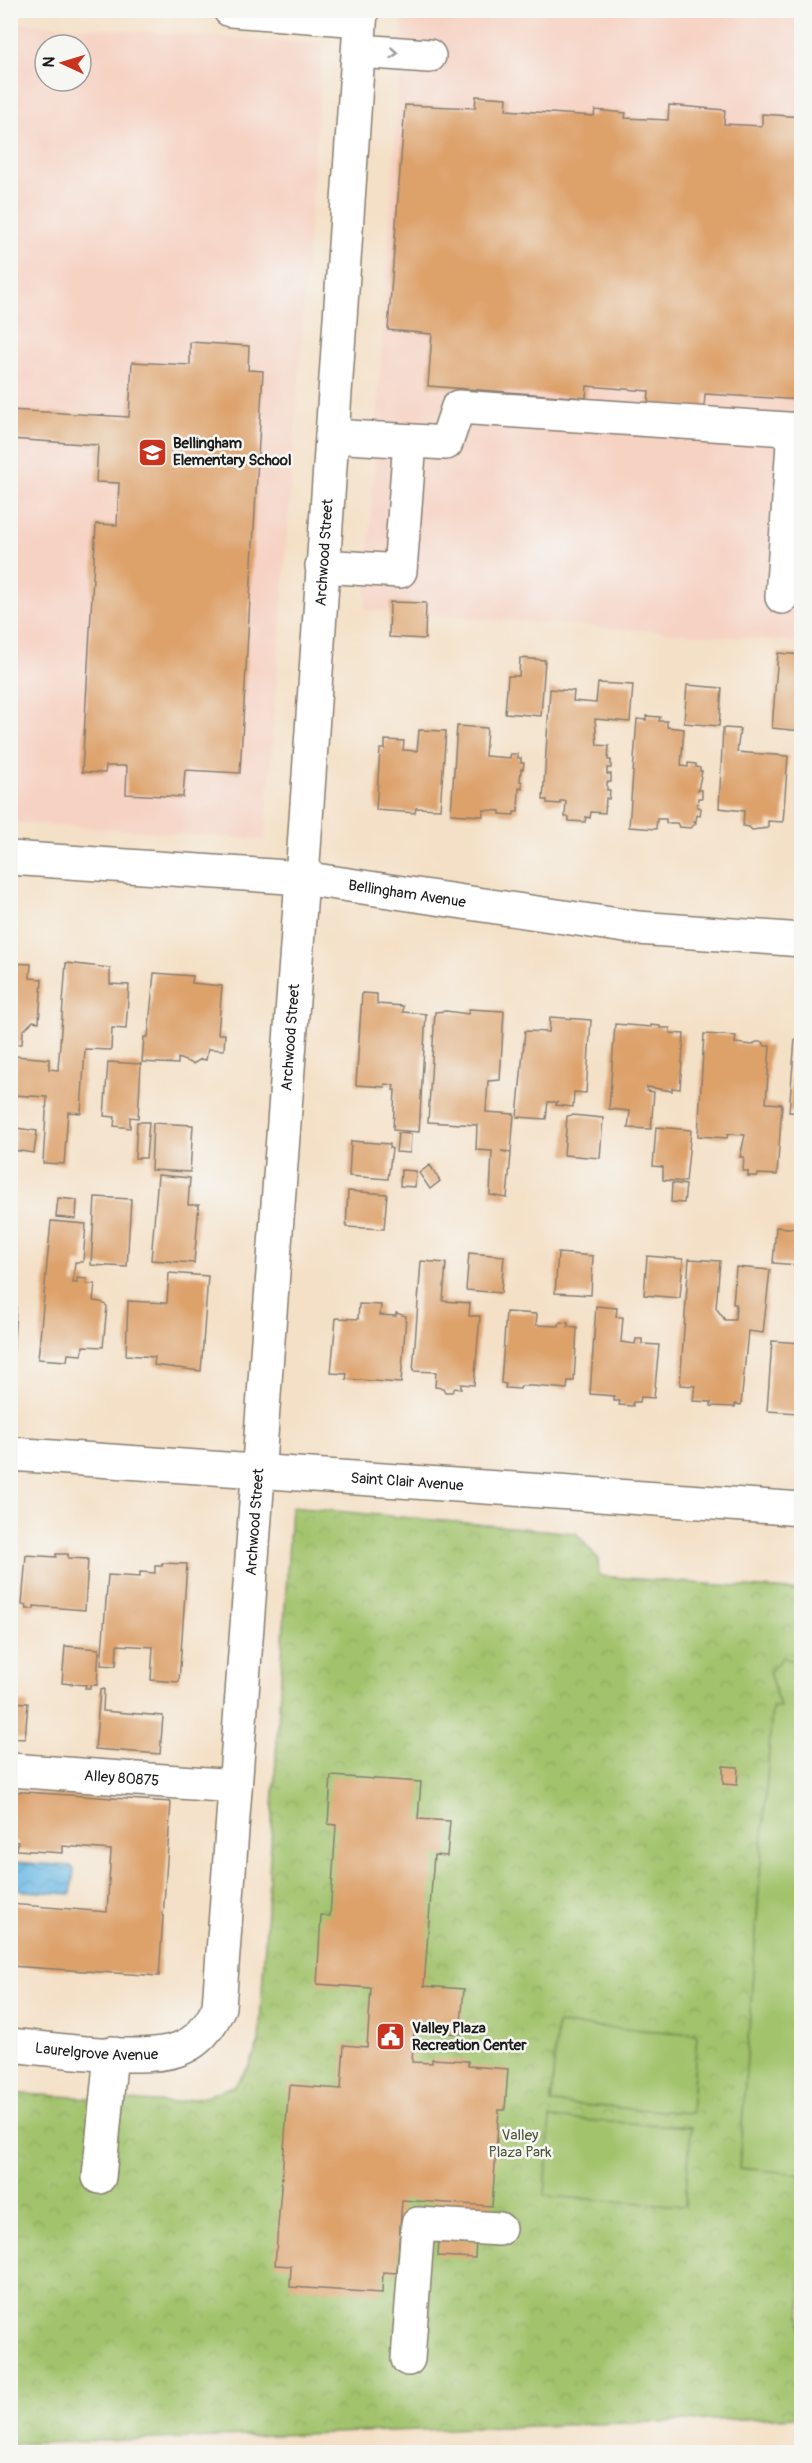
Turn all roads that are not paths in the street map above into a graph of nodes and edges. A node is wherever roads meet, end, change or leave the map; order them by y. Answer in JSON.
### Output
{"nodes":[{"id":1,"x":230,"y":10,"type":"edge"},
{"id":2,"x":360,"y":27,"type":"edge"},
{"id":3,"x":429,"y":56,"type":"dead end"},
{"id":4,"x":798,"y":430,"type":"edge"},
{"id":5,"x":332,"y":436,"type":"junction"},
{"id":6,"x":410,"y":441,"type":"junction"},
{"id":7,"x":322,"y":566,"type":"junction"},
{"id":8,"x":782,"y":597,"type":"dead end"},
{"id":9,"x":10,"y":858,"type":"edge"},
{"id":10,"x":302,"y":878,"type":"junction"},
{"id":11,"x":801,"y":940,"type":"edge"},
{"id":12,"x":10,"y":1454,"type":"edge"},
{"id":13,"x":259,"y":1471,"type":"junction"},
{"id":14,"x":801,"y":1509,"type":"edge"},
{"id":15,"x":10,"y":1770,"type":"edge"},
{"id":16,"x":235,"y":1786,"type":"junction"},
{"id":17,"x":10,"y":2045,"type":"edge"},
{"id":18,"x":181,"y":2049,"type":"joint"},
{"id":19,"x":111,"y":2053,"type":"junction"},
{"id":20,"x":99,"y":2177,"type":"dead end"},
{"id":21,"x":499,"y":2229,"type":"dead end"},
{"id":22,"x":408,"y":2359,"type":"dead end"}],
"edges":[{"from":1,"to":2,"type":"street"},
{"from":2,"to":3,"type":"street","one_way":true},
{"from":2,"to":5,"type":"street","name":"Archwood Street"},
{"from":4,"to":6,"type":"street"},
{"from":4,"to":8,"type":"street"},
{"from":5,"to":6,"type":"street"},
{"from":5,"to":7,"type":"street","name":"Archwood Street"},
{"from":6,"to":7,"type":"street"},
{"from":7,"to":10,"type":"street","name":"Archwood Street"},
{"from":9,"to":10,"type":"street","name":"Bellingham Avenue"},
{"from":10,"to":11,"type":"street","name":"Bellingham Avenue"},
{"from":10,"to":13,"type":"street","name":"Archwood Street"},
{"from":12,"to":13,"type":"street","name":"Saint Clair Avenue"},
{"from":13,"to":14,"type":"street","name":"Saint Clair Avenue"},
{"from":13,"to":16,"type":"street","name":"Archwood Street"},
{"from":15,"to":16,"type":"street","name":"Alley 80875"},
{"from":16,"to":18,"type":"street","name":"Archwood Street"},
{"from":17,"to":19,"type":"street","name":"Laurelgrove Avenue"},
{"from":18,"to":19,"type":"street","name":"Laurelgrove Avenue"},
{"from":19,"to":20,"type":"street"},
{"from":21,"to":22,"type":"street"}]}
